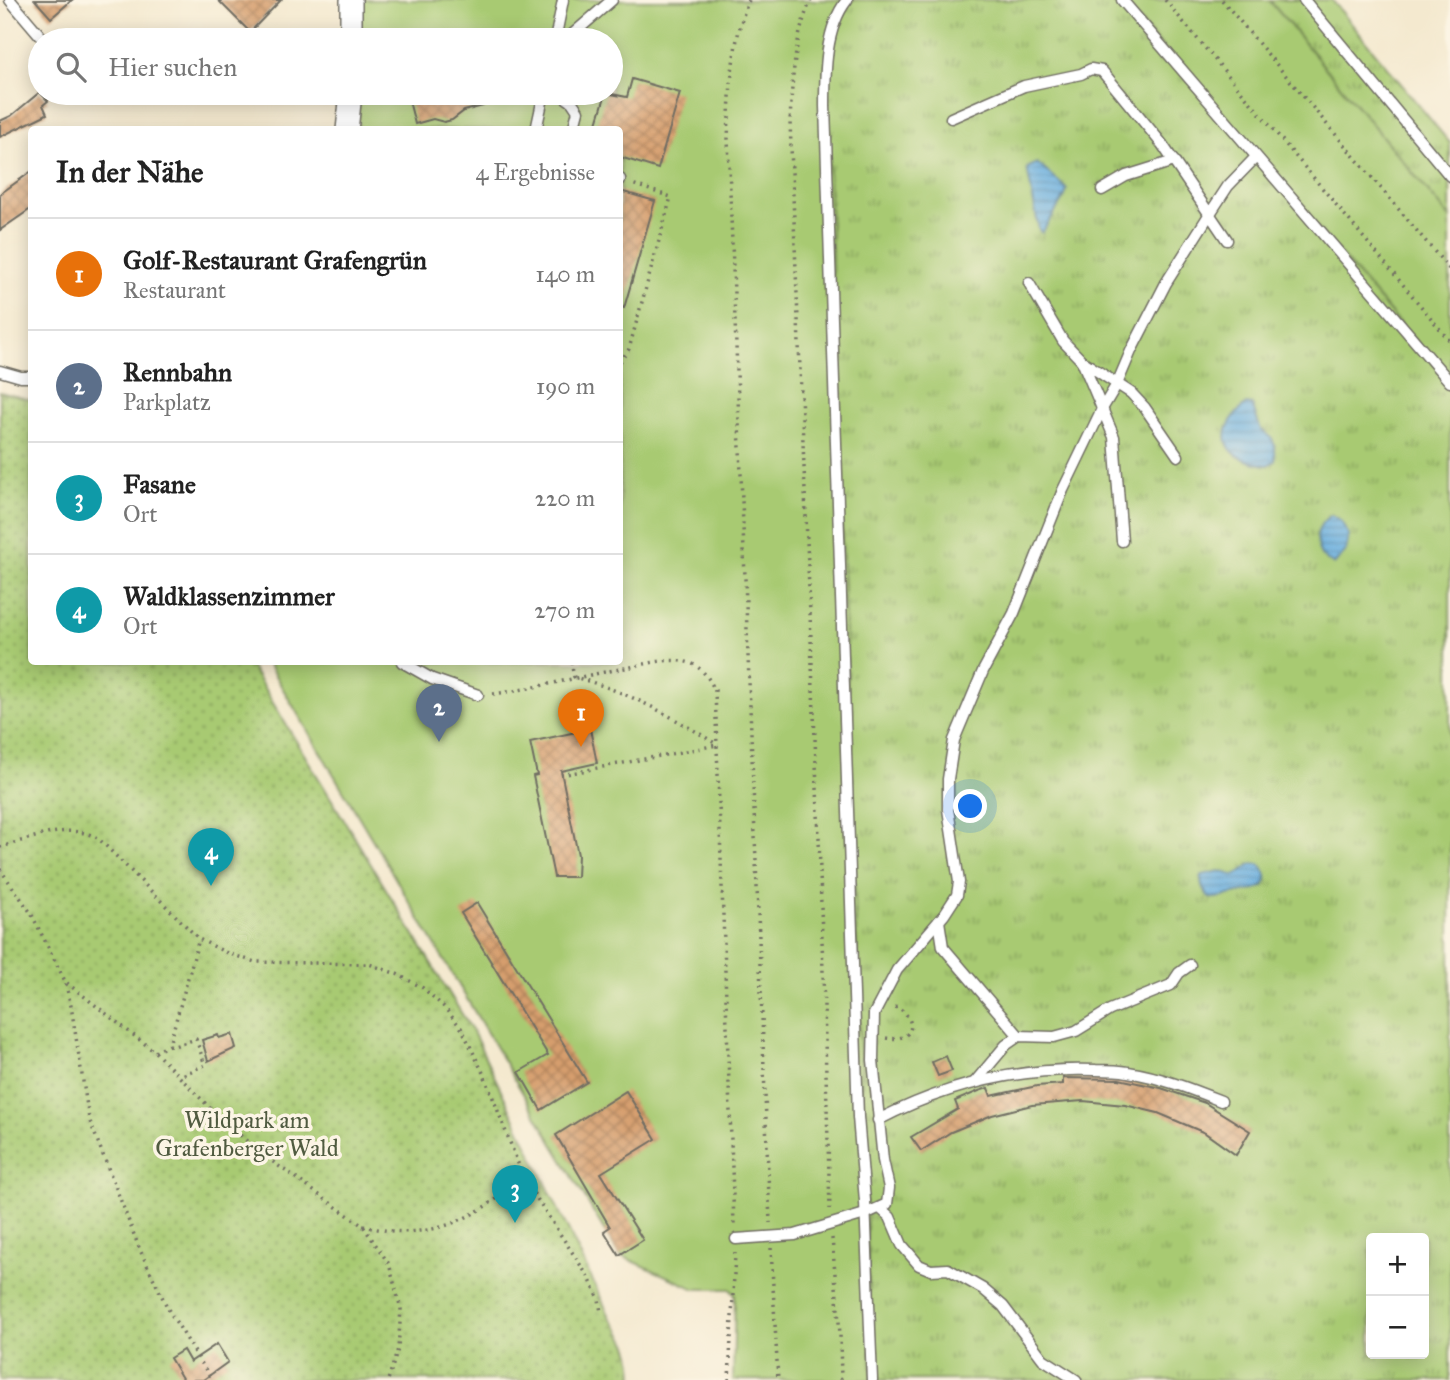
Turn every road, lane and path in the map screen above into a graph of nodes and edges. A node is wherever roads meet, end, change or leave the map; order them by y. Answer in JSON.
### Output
{"nodes":[{"id":1,"x":10,"y":0,"type":"edge"},
{"id":2,"x":351,"y":0,"type":"edge"},
{"id":3,"x":563,"y":0,"type":"edge"},
{"id":4,"x":612,"y":0,"type":"edge"},
{"id":5,"x":750,"y":0,"type":"edge"},
{"id":6,"x":811,"y":0,"type":"edge"},
{"id":7,"x":847,"y":0,"type":"edge"},
{"id":8,"x":1122,"y":0,"type":"edge"},
{"id":9,"x":1165,"y":0,"type":"edge"},
{"id":10,"x":1222,"y":0,"type":"edge"},
{"id":11,"x":1304,"y":0,"type":"edge"},
{"id":12,"x":34,"y":28,"type":"edge"},
{"id":13,"x":352,"y":28,"type":"edge"},
{"id":14,"x":557,"y":28,"type":"edge"},
{"id":15,"x":580,"y":28,"type":"edge"},
{"id":16,"x":350,"y":105,"type":"edge"},
{"id":17,"x":541,"y":105,"type":"edge"},
{"id":18,"x":574,"y":105,"type":"edge"},
{"id":19,"x":951,"y":118,"type":"dead end"},
{"id":20,"x":347,"y":126,"type":"edge"},
{"id":21,"x":537,"y":126,"type":"edge"},
{"id":22,"x":574,"y":126,"type":"edge"},
{"id":23,"x":1255,"y":158,"type":"junction"},
{"id":24,"x":1174,"y":161,"type":"junction"},
{"id":25,"x":1450,"y":176,"type":"edge"},
{"id":26,"x":623,"y":180,"type":"edge"},
{"id":27,"x":1102,"y":190,"type":"dead end"},
{"id":28,"x":1209,"y":215,"type":"junction"},
{"id":29,"x":1227,"y":240,"type":"dead end"},
{"id":30,"x":1450,"y":270,"type":"edge"},
{"id":31,"x":1029,"y":283,"type":"dead end"},
{"id":32,"x":1450,"y":341,"type":"edge"},
{"id":33,"x":623,"y":358,"type":"edge"},
{"id":34,"x":1082,"y":361,"type":"junction"},
{"id":35,"x":0,"y":371,"type":"edge"},
{"id":36,"x":28,"y":377,"type":"edge"},
{"id":37,"x":1450,"y":382,"type":"edge"},
{"id":38,"x":1117,"y":384,"type":"junction"},
{"id":39,"x":1102,"y":409,"type":"junction"},
{"id":40,"x":1178,"y":456,"type":"dead end"},
{"id":41,"x":1122,"y":541,"type":"dead end"},
{"id":42,"x":407,"y":665,"type":"edge"},
{"id":43,"x":572,"y":665,"type":"edge"},
{"id":44,"x":574,"y":677,"type":"junction"},
{"id":45,"x":478,"y":695,"type":"joint"},
{"id":46,"x":718,"y":745,"type":"junction"},
{"id":47,"x":561,"y":775,"type":"dead end"},
{"id":48,"x":0,"y":848,"type":"edge"},
{"id":49,"x":0,"y":869,"type":"edge"},
{"id":50,"x":939,"y":921,"type":"junction"},
{"id":51,"x":199,"y":939,"type":"junction"},
{"id":52,"x":1190,"y":965,"type":"dead end"},
{"id":53,"x":65,"y":981,"type":"junction"},
{"id":54,"x":1019,"y":1036,"type":"junction"},
{"id":55,"x":169,"y":1045,"type":"junction"},
{"id":56,"x":155,"y":1052,"type":"junction"},
{"id":57,"x":180,"y":1076,"type":"junction"},
{"id":58,"x":975,"y":1082,"type":"junction"},
{"id":59,"x":1221,"y":1101,"type":"dead end"},
{"id":60,"x":878,"y":1120,"type":"junction"},
{"id":61,"x":524,"y":1179,"type":"junction"},
{"id":62,"x":880,"y":1208,"type":"junction"},
{"id":63,"x":865,"y":1214,"type":"junction"},
{"id":64,"x":830,"y":1224,"type":"junction"},
{"id":65,"x":363,"y":1226,"type":"junction"},
{"id":66,"x":771,"y":1237,"type":"junction"},
{"id":67,"x":736,"y":1239,"type":"junction"},
{"id":68,"x":601,"y":1313,"type":"dead end"},
{"id":69,"x":212,"y":1380,"type":"edge"},
{"id":70,"x":388,"y":1380,"type":"edge"},
{"id":71,"x":729,"y":1380,"type":"edge"},
{"id":72,"x":778,"y":1380,"type":"edge"},
{"id":73,"x":841,"y":1380,"type":"edge"},
{"id":74,"x":872,"y":1380,"type":"edge"},
{"id":75,"x":1076,"y":1380,"type":"edge"}],
"edges":[{"from":1,"to":12,"type":"lane"},
{"from":2,"to":13,"type":"street"},
{"from":3,"to":14,"type":"lane"},
{"from":4,"to":15,"type":"lane"},
{"from":5,"to":66,"type":"path"},
{"from":6,"to":64,"type":"path"},
{"from":7,"to":63,"type":"lane"},
{"from":8,"to":23,"type":"lane"},
{"from":9,"to":32,"type":"path"},
{"from":10,"to":30,"type":"path"},
{"from":11,"to":25,"type":"lane"},
{"from":16,"to":20,"type":"street"},
{"from":17,"to":21,"type":"lane"},
{"from":18,"to":22,"type":"lane"},
{"from":19,"to":24,"type":"lane"},
{"from":23,"to":28,"type":"lane"},
{"from":23,"to":37,"type":"lane"},
{"from":24,"to":27,"type":"lane"},
{"from":24,"to":28,"type":"lane"},
{"from":26,"to":33,"type":"path"},
{"from":28,"to":29,"type":"lane"},
{"from":28,"to":38,"type":"lane"},
{"from":31,"to":34,"type":"lane"},
{"from":34,"to":38,"type":"lane"},
{"from":34,"to":39,"type":"lane"},
{"from":35,"to":36,"type":"lane"},
{"from":38,"to":39,"type":"lane"},
{"from":38,"to":40,"type":"lane"},
{"from":39,"to":41,"type":"lane"},
{"from":39,"to":50,"type":"lane"},
{"from":42,"to":45,"type":"lane"},
{"from":43,"to":44,"type":"path"},
{"from":44,"to":45,"type":"path"},
{"from":44,"to":46,"type":"path"},
{"from":44,"to":46,"type":"path"},
{"from":46,"to":47,"type":"path"},
{"from":46,"to":67,"type":"path"},
{"from":48,"to":51,"type":"path"},
{"from":49,"to":53,"type":"path"},
{"from":50,"to":54,"type":"lane"},
{"from":50,"to":60,"type":"lane"},
{"from":51,"to":55,"type":"path"},
{"from":51,"to":61,"type":"path"},
{"from":52,"to":54,"type":"lane"},
{"from":53,"to":56,"type":"path"},
{"from":53,"to":69,"type":"path"},
{"from":54,"to":58,"type":"lane"},
{"from":55,"to":56,"type":"path"},
{"from":55,"to":57,"type":"path"},
{"from":56,"to":57,"type":"path"},
{"from":57,"to":65,"type":"path"},
{"from":58,"to":59,"type":"lane"},
{"from":58,"to":60,"type":"lane"},
{"from":60,"to":62,"type":"lane"},
{"from":61,"to":65,"type":"path"},
{"from":61,"to":68,"type":"path"},
{"from":62,"to":63,"type":"lane"},
{"from":62,"to":75,"type":"lane"},
{"from":63,"to":64,"type":"lane"},
{"from":63,"to":74,"type":"lane"},
{"from":64,"to":66,"type":"lane"},
{"from":64,"to":73,"type":"path"},
{"from":65,"to":70,"type":"path"},
{"from":66,"to":67,"type":"lane"},
{"from":66,"to":72,"type":"path"},
{"from":67,"to":71,"type":"path"}]}
